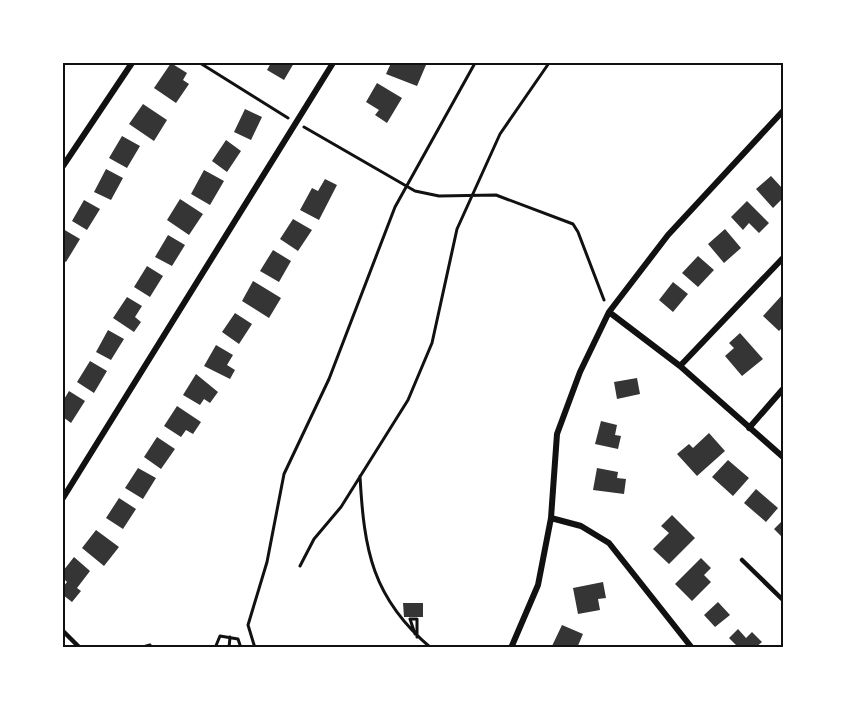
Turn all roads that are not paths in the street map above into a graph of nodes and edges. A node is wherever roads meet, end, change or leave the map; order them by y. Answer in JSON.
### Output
{"nodes":[{"id":1,"x":132,"y":63,"type":"edge"},
{"id":2,"x":333,"y":63,"type":"edge"},
{"id":3,"x":783,"y":111,"type":"edge"},
{"id":4,"x":63,"y":166,"type":"edge"},
{"id":5,"x":783,"y":258,"type":"edge"},
{"id":6,"x":609,"y":312,"type":"junction"},
{"id":7,"x":680,"y":366,"type":"junction"},
{"id":8,"x":783,"y":389,"type":"edge"},
{"id":9,"x":749,"y":428,"type":"junction"},
{"id":10,"x":783,"y":457,"type":"edge"},
{"id":11,"x":63,"y":498,"type":"edge"},
{"id":12,"x":551,"y":518,"type":"junction"},
{"id":13,"x":742,"y":560,"type":"dead end"},
{"id":14,"x":783,"y":600,"type":"edge"},
{"id":15,"x":63,"y":631,"type":"edge"},
{"id":16,"x":80,"y":648,"type":"edge"},
{"id":17,"x":511,"y":648,"type":"edge"},
{"id":18,"x":692,"y":648,"type":"edge"}],
"edges":[{"from":1,"to":4,"type":"street"},
{"from":2,"to":11,"type":"street"},
{"from":3,"to":6,"type":"street"},
{"from":5,"to":7,"type":"street"},
{"from":6,"to":7,"type":"street"},
{"from":6,"to":12,"type":"street"},
{"from":7,"to":9,"type":"street"},
{"from":8,"to":9,"type":"street"},
{"from":9,"to":10,"type":"street"},
{"from":12,"to":17,"type":"street"},
{"from":12,"to":18,"type":"street"},
{"from":13,"to":14,"type":"lane"},
{"from":15,"to":16,"type":"lane"}]}
